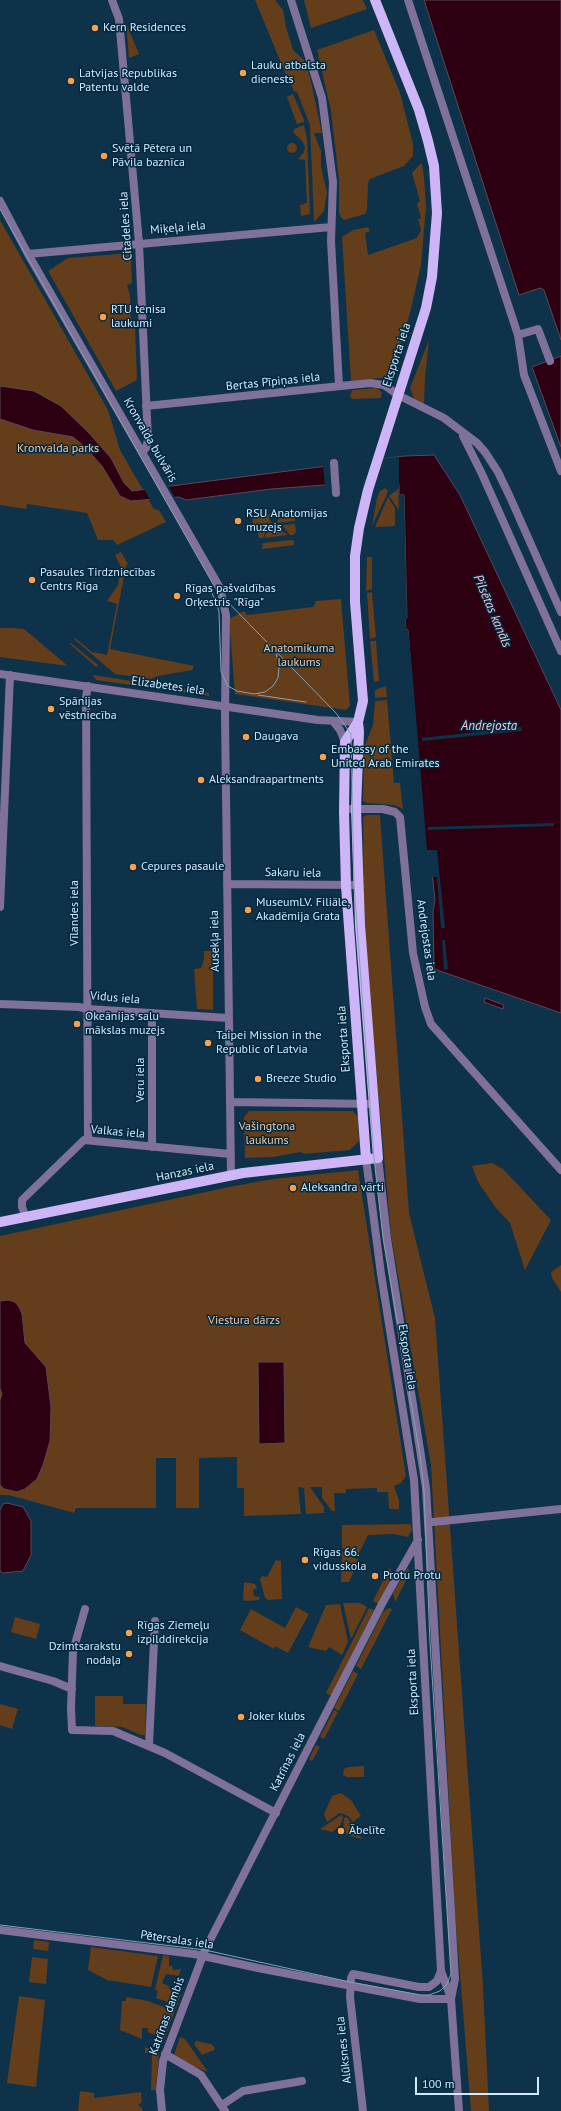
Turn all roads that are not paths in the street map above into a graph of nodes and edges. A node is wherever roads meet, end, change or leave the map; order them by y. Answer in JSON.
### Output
{"nodes":[{"id":1,"x":112,"y":0,"type":"edge"},
{"id":2,"x":291,"y":0,"type":"edge"},
{"id":3,"x":375,"y":0,"type":"edge"},
{"id":4,"x":408,"y":0,"type":"edge"},
{"id":5,"x":0,"y":201,"type":"edge"},
{"id":6,"x":331,"y":227,"type":"junction"},
{"id":7,"x":140,"y":243,"type":"junction"},
{"id":8,"x":28,"y":254,"type":"junction"},
{"id":9,"x":518,"y":335,"type":"junction"},
{"id":10,"x":550,"y":361,"type":"dead end"},
{"id":11,"x":339,"y":386,"type":"junction"},
{"id":12,"x":398,"y":395,"type":"junction"},
{"id":13,"x":146,"y":406,"type":"junction"},
{"id":14,"x":460,"y":432,"type":"junction"},
{"id":15,"x":143,"y":451,"type":"junction"},
{"id":16,"x":334,"y":463,"type":"dead end"},
{"id":17,"x":561,"y":471,"type":"edge"},
{"id":18,"x":336,"y":493,"type":"dead end"},
{"id":19,"x":561,"y":612,"type":"edge"},
{"id":20,"x":561,"y":652,"type":"edge"},
{"id":21,"x":0,"y":674,"type":"edge"},
{"id":22,"x":10,"y":675,"type":"junction"},
{"id":23,"x":88,"y":686,"type":"junction"},
{"id":24,"x":225,"y":706,"type":"junction"},
{"id":25,"x":333,"y":722,"type":"junction"},
{"id":26,"x":358,"y":722,"type":"junction"},
{"id":27,"x":345,"y":742,"type":"junction"},
{"id":28,"x":344,"y":809,"type":"junction"},
{"id":29,"x":356,"y":809,"type":"junction"},
{"id":30,"x":227,"y":884,"type":"junction"},
{"id":31,"x":358,"y":885,"type":"junction"},
{"id":32,"x":346,"y":886,"type":"junction"},
{"id":33,"x":0,"y":907,"type":"edge"},
{"id":34,"x":0,"y":1004,"type":"edge"},
{"id":35,"x":88,"y":1009,"type":"junction"},
{"id":36,"x":152,"y":1013,"type":"junction"},
{"id":37,"x":228,"y":1018,"type":"junction"},
{"id":38,"x":230,"y":1102,"type":"junction"},
{"id":39,"x":362,"y":1103,"type":"junction"},
{"id":40,"x":373,"y":1104,"type":"junction"},
{"id":41,"x":88,"y":1140,"type":"junction"},
{"id":42,"x":152,"y":1147,"type":"junction"},
{"id":43,"x":230,"y":1154,"type":"junction"},
{"id":44,"x":378,"y":1158,"type":"junction"},
{"id":45,"x":366,"y":1159,"type":"junction"},
{"id":46,"x":561,"y":1170,"type":"edge"},
{"id":47,"x":231,"y":1175,"type":"junction"},
{"id":48,"x":26,"y":1218,"type":"junction"},
{"id":49,"x":0,"y":1222,"type":"edge"},
{"id":50,"x":561,"y":1509,"type":"edge"},
{"id":51,"x":433,"y":1522,"type":"dead end"},
{"id":52,"x":429,"y":1534,"type":"junction"},
{"id":53,"x":418,"y":1540,"type":"junction"},
{"id":54,"x":430,"y":1558,"type":"junction"},
{"id":55,"x":419,"y":1559,"type":"junction"},
{"id":56,"x":407,"y":1560,"type":"junction"},
{"id":57,"x":85,"y":1609,"type":"dead end"},
{"id":58,"x":155,"y":1621,"type":"dead end"},
{"id":59,"x":0,"y":1666,"type":"edge"},
{"id":60,"x":72,"y":1689,"type":"junction"},
{"id":61,"x":149,"y":1745,"type":"junction"},
{"id":62,"x":276,"y":1812,"type":"junction"},
{"id":63,"x":0,"y":1930,"type":"edge"},
{"id":64,"x":203,"y":1955,"type":"junction"},
{"id":65,"x":441,"y":1971,"type":"junction"},
{"id":66,"x":350,"y":1986,"type":"junction"},
{"id":67,"x":451,"y":1999,"type":"junction"},
{"id":68,"x":165,"y":2054,"type":"junction"},
{"id":69,"x":302,"y":2081,"type":"dead end"},
{"id":70,"x":223,"y":2108,"type":"edge"},
{"id":71,"x":162,"y":2111,"type":"edge"},
{"id":72,"x":363,"y":2111,"type":"edge"},
{"id":73,"x":459,"y":2111,"type":"edge"}],
"edges":[{"from":1,"to":7,"type":"street","name":"Citadeles iela"},
{"from":2,"to":6,"type":"street"},
{"from":3,"to":12,"type":"main road","name":"Eksporta iela"},
{"from":4,"to":9,"type":"street"},
{"from":5,"to":8,"type":"street","name":"Kronvalda bulvāris"},
{"from":6,"to":7,"type":"street","name":"Miķeļa iela"},
{"from":6,"to":11,"type":"street"},
{"from":7,"to":8,"type":"street","name":"Miķeļa iela"},
{"from":7,"to":13,"type":"street","name":"Citadeles iela"},
{"from":8,"to":15,"type":"street","name":"Kronvalda bulvāris"},
{"from":9,"to":10,"type":"street"},
{"from":9,"to":17,"type":"street"},
{"from":11,"to":12,"type":"street","name":"Bertas Pīpiņas iela"},
{"from":11,"to":13,"type":"street","name":"Bertas Pīpiņas iela"},
{"from":12,"to":14,"type":"street","name":"Bertas Pīpiņas iela"},
{"from":12,"to":26,"type":"main road","name":"Eksporta iela"},
{"from":13,"to":15,"type":"street","name":"Citadeles iela"},
{"from":14,"to":19,"type":"street"},
{"from":14,"to":20,"type":"street"},
{"from":15,"to":24,"type":"street","name":"Kronvalda bulvāris"},
{"from":16,"to":18,"type":"street"},
{"from":21,"to":22,"type":"street","name":"Elizabetes iela"},
{"from":22,"to":23,"type":"street","name":"Elizabetes iela"},
{"from":22,"to":33,"type":"street"},
{"from":23,"to":24,"type":"street","name":"Elizabetes iela"},
{"from":23,"to":35,"type":"street","name":"Vīlandes iela"},
{"from":24,"to":25,"type":"street","name":"Elizabetes iela"},
{"from":24,"to":30,"type":"street","name":"Ausekļa iela"},
{"from":25,"to":26,"type":"street","name":"Elizabetes iela"},
{"from":25,"to":27,"type":"street"},
{"from":26,"to":27,"type":"main road","name":"Eksporta iela"},
{"from":26,"to":29,"type":"main road","name":"Eksporta iela"},
{"from":27,"to":28,"type":"main road","name":"Eksporta iela"},
{"from":28,"to":29,"type":"street","name":"Andrejostas iela"},
{"from":28,"to":32,"type":"main road","name":"Eksporta iela"},
{"from":29,"to":31,"type":"main road","name":"Eksporta iela"},
{"from":29,"to":46,"type":"street","name":"Andrejostas iela"},
{"from":30,"to":32,"type":"street","name":"Sakaru iela"},
{"from":30,"to":37,"type":"street","name":"Ausekļa iela"},
{"from":31,"to":32,"type":"street","name":"Sakaru iela"},
{"from":31,"to":40,"type":"main road","name":"Eksporta iela"},
{"from":32,"to":39,"type":"main road","name":"Eksporta iela"},
{"from":34,"to":35,"type":"street","name":"Vidus iela"},
{"from":35,"to":36,"type":"street","name":"Vidus iela"},
{"from":35,"to":41,"type":"street","name":"Vīlandes iela"},
{"from":36,"to":37,"type":"street","name":"Vidus iela"},
{"from":36,"to":42,"type":"street","name":"Veru iela"},
{"from":37,"to":38,"type":"street","name":"Ausekļa iela"},
{"from":38,"to":39,"type":"street"},
{"from":38,"to":43,"type":"street","name":"Ausekļa iela"},
{"from":39,"to":40,"type":"street"},
{"from":39,"to":45,"type":"main road","name":"Eksporta iela"},
{"from":40,"to":44,"type":"main road","name":"Eksporta iela"},
{"from":41,"to":42,"type":"street","name":"Valkas iela"},
{"from":41,"to":48,"type":"street","name":"Valkas iela"},
{"from":42,"to":43,"type":"street","name":"Valkas iela"},
{"from":43,"to":47,"type":"street","name":"Ausekļa iela"},
{"from":44,"to":45,"type":"main road","name":"Hanzas iela"},
{"from":44,"to":52,"type":"street","name":"Eksporta iela"},
{"from":45,"to":47,"type":"main road","name":"Hanzas iela"},
{"from":45,"to":53,"type":"street","name":"Eksporta iela"},
{"from":47,"to":48,"type":"main road","name":"Hanzas iela"},
{"from":48,"to":49,"type":"main road","name":"Hanzas iela"},
{"from":50,"to":51,"type":"street"},
{"from":52,"to":53,"type":"street"},
{"from":52,"to":54,"type":"street","name":"Eksporta iela"},
{"from":53,"to":55,"type":"street","name":"Eksporta iela"},
{"from":53,"to":56,"type":"street","name":"Katrīnas iela"},
{"from":54,"to":55,"type":"street"},
{"from":54,"to":67,"type":"street","name":"Eksporta iela"},
{"from":55,"to":56,"type":"street"},
{"from":55,"to":65,"type":"street","name":"Eksporta iela"},
{"from":56,"to":62,"type":"street","name":"Katrīnas iela"},
{"from":57,"to":60,"type":"street"},
{"from":58,"to":61,"type":"street"},
{"from":59,"to":60,"type":"street"},
{"from":60,"to":61,"type":"street"},
{"from":61,"to":62,"type":"street"},
{"from":62,"to":64,"type":"street","name":"Katrīnas iela"},
{"from":63,"to":64,"type":"street","name":"Pētersalas iela"},
{"from":64,"to":66,"type":"street","name":"Pētersalas iela"},
{"from":64,"to":68,"type":"street","name":"Katrīnas dambis"},
{"from":65,"to":66,"type":"street"},
{"from":65,"to":67,"type":"street","name":"Eksporta iela"},
{"from":66,"to":67,"type":"street","name":"Pētersalas iela"},
{"from":66,"to":72,"type":"street","name":"Alūksnes iela"},
{"from":67,"to":73,"type":"street","name":"Eksporta iela"},
{"from":68,"to":70,"type":"street"},
{"from":68,"to":71,"type":"street","name":"Katrīnas dambis"},
{"from":69,"to":70,"type":"street"}]}
